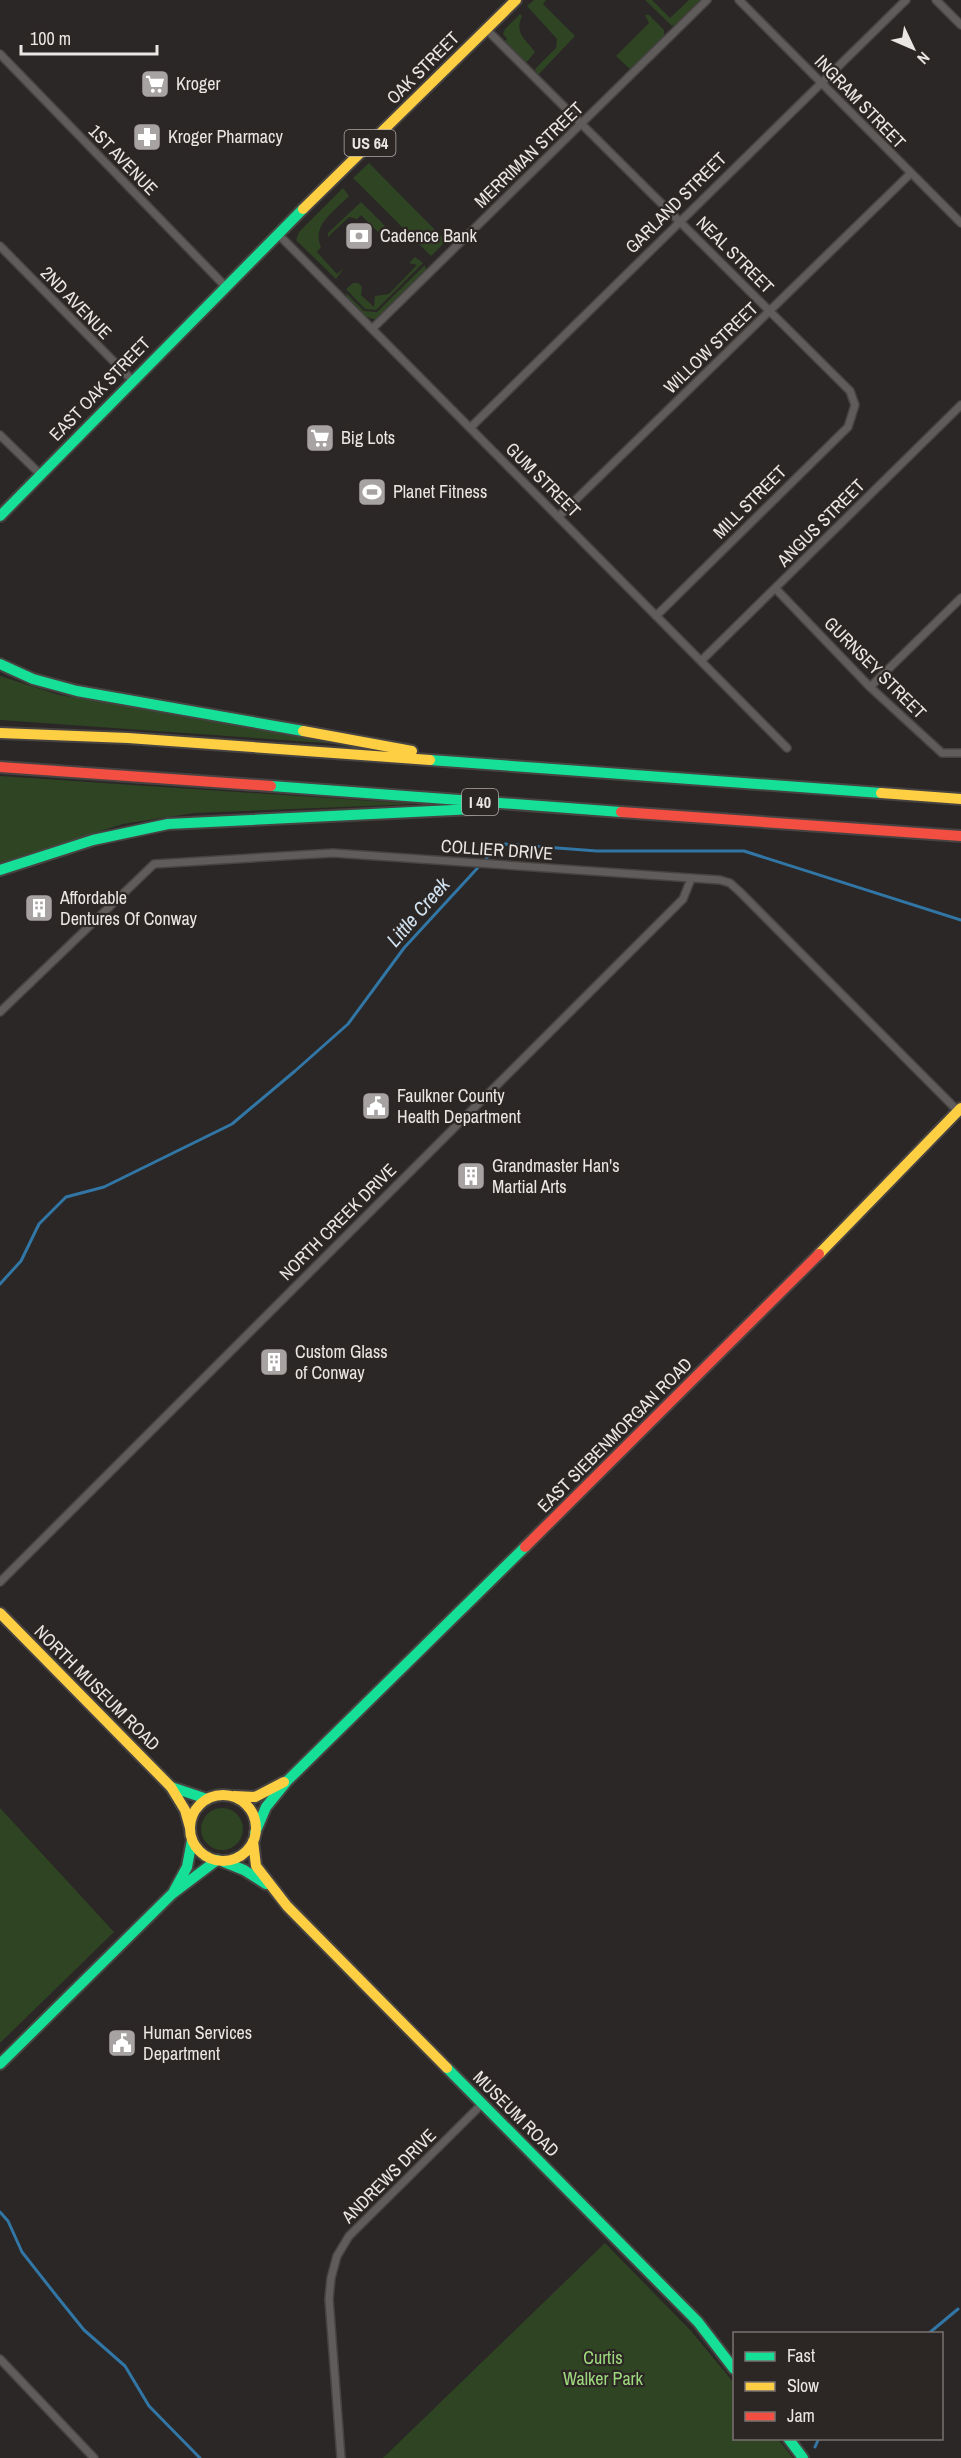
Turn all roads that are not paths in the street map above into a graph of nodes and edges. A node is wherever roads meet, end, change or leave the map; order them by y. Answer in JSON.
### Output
{"nodes":[{"id":1,"x":516,"y":0,"type":"edge"},
{"id":2,"x":707,"y":0,"type":"edge"},
{"id":3,"x":740,"y":0,"type":"edge"},
{"id":4,"x":906,"y":0,"type":"edge"},
{"id":5,"x":936,"y":0,"type":"edge"},
{"id":6,"x":961,"y":25,"type":"edge"},
{"id":7,"x":486,"y":29,"type":"junction"},
{"id":8,"x":0,"y":54,"type":"edge"},
{"id":9,"x":821,"y":82,"type":"junction"},
{"id":10,"x":582,"y":124,"type":"junction"},
{"id":11,"x":910,"y":174,"type":"junction"},
{"id":12,"x":679,"y":220,"type":"junction"},
{"id":13,"x":961,"y":223,"type":"edge"},
{"id":14,"x":278,"y":234,"type":"junction"},
{"id":15,"x":0,"y":246,"type":"edge"},
{"id":16,"x":225,"y":286,"type":"junction"},
{"id":17,"x":770,"y":312,"type":"junction"},
{"id":18,"x":372,"y":329,"type":"junction"},
{"id":19,"x":132,"y":381,"type":"junction"},
{"id":20,"x":855,"y":405,"type":"joint"},
{"id":21,"x":961,"y":405,"type":"edge"},
{"id":22,"x":470,"y":428,"type":"junction"},
{"id":23,"x":0,"y":435,"type":"edge"},
{"id":24,"x":40,"y":474,"type":"junction"},
{"id":25,"x":0,"y":516,"type":"edge"},
{"id":26,"x":558,"y":517,"type":"junction"},
{"id":27,"x":775,"y":588,"type":"junction"},
{"id":28,"x":961,"y":598,"type":"edge"},
{"id":29,"x":656,"y":616,"type":"junction"},
{"id":30,"x":702,"y":661,"type":"junction"},
{"id":31,"x":0,"y":664,"type":"edge"},
{"id":32,"x":870,"y":687,"type":"junction"},
{"id":33,"x":0,"y":733,"type":"edge"},
{"id":34,"x":787,"y":748,"type":"dead end"},
{"id":35,"x":961,"y":753,"type":"edge"},
{"id":36,"x":485,"y":764,"type":"junction"},
{"id":37,"x":0,"y":767,"type":"edge"},
{"id":38,"x":961,"y":799,"type":"edge"},
{"id":39,"x":537,"y":806,"type":"junction"},
{"id":40,"x":961,"y":836,"type":"edge"},
{"id":41,"x":0,"y":870,"type":"edge"},
{"id":42,"x":691,"y":879,"type":"junction"},
{"id":43,"x":0,"y":1012,"type":"edge"},
{"id":44,"x":959,"y":1110,"type":"edge"},
{"id":45,"x":0,"y":1582,"type":"edge"},
{"id":46,"x":0,"y":1613,"type":"edge"},
{"id":47,"x":287,"y":1781,"type":"junction"},
{"id":48,"x":171,"y":1786,"type":"junction"},
{"id":49,"x":230,"y":1796,"type":"junction"},
{"id":50,"x":207,"y":1799,"type":"junction"},
{"id":51,"x":190,"y":1828,"type":"junction"},
{"id":52,"x":254,"y":1837,"type":"junction"},
{"id":53,"x":192,"y":1840,"type":"junction"},
{"id":54,"x":220,"y":1861,"type":"junction"},
{"id":55,"x":269,"y":1886,"type":"junction"},
{"id":56,"x":172,"y":1894,"type":"junction"},
{"id":57,"x":0,"y":2064,"type":"edge"},
{"id":58,"x":483,"y":2104,"type":"junction"},
{"id":59,"x":0,"y":2359,"type":"edge"},
{"id":60,"x":733,"y":2366,"type":"edge"},
{"id":61,"x":789,"y":2440,"type":"edge"},
{"id":62,"x":94,"y":2458,"type":"edge"},
{"id":63,"x":341,"y":2458,"type":"edge"},
{"id":64,"x":803,"y":2458,"type":"edge"}],
"edges":[{"from":1,"to":7,"type":"main road","name":"OAK STREET","number":"US 64"},
{"from":2,"to":10,"type":"street","name":"MERRIMAN STREET"},
{"from":3,"to":9,"type":"street","name":"INGRAM STREET"},
{"from":4,"to":9,"type":"street","name":"GARLAND STREET"},
{"from":5,"to":6,"type":"street"},
{"from":7,"to":10,"type":"street","name":"NEAL STREET"},
{"from":7,"to":14,"type":"main road","name":"OAK STREET","number":"US 64"},
{"from":8,"to":16,"type":"street","name":"1ST AVENUE"},
{"from":9,"to":11,"type":"street","name":"INGRAM STREET"},
{"from":9,"to":12,"type":"street","name":"GARLAND STREET"},
{"from":10,"to":12,"type":"street","name":"NEAL STREET"},
{"from":10,"to":18,"type":"street","name":"MERRIMAN STREET"},
{"from":11,"to":13,"type":"street","name":"INGRAM STREET"},
{"from":11,"to":17,"type":"street","name":"WILLOW STREET"},
{"from":12,"to":17,"type":"street","name":"NEAL STREET"},
{"from":12,"to":22,"type":"street","name":"GARLAND STREET"},
{"from":14,"to":16,"type":"main road","name":"OAK STREET","number":"US 64"},
{"from":14,"to":18,"type":"street","name":"GUM STREET"},
{"from":15,"to":19,"type":"street","name":"2ND AVENUE"},
{"from":16,"to":19,"type":"main road","name":"EAST OAK STREET","number":"US 64"},
{"from":17,"to":20,"type":"street","name":"NEAL STREET"},
{"from":17,"to":26,"type":"street","name":"WILLOW STREET"},
{"from":18,"to":22,"type":"street","name":"GUM STREET"},
{"from":19,"to":24,"type":"main road","name":"EAST OAK STREET","number":"US 64"},
{"from":20,"to":29,"type":"street","name":"MILL STREET"},
{"from":21,"to":27,"type":"street","name":"ANGUS STREET"},
{"from":22,"to":26,"type":"street","name":"GUM STREET"},
{"from":23,"to":24,"type":"street"},
{"from":24,"to":25,"type":"main road","name":"EAST OAK STREET","number":"US 64"},
{"from":26,"to":29,"type":"street","name":"GUM STREET"},
{"from":27,"to":30,"type":"street","name":"ANGUS STREET"},
{"from":27,"to":32,"type":"street","name":"GURNSEY STREET"},
{"from":28,"to":32,"type":"street"},
{"from":29,"to":30,"type":"street","name":"GUM STREET"},
{"from":30,"to":34,"type":"street","name":"GUM STREET"},
{"from":31,"to":36,"type":"main road"},
{"from":32,"to":35,"type":"street","name":"GURNSEY STREET"},
{"from":33,"to":36,"type":"main road","number":"I 40"},
{"from":36,"to":38,"type":"main road","number":"I 40"},
{"from":37,"to":39,"type":"main road","number":"I 40"},
{"from":39,"to":40,"type":"main road","number":"I 40"},
{"from":39,"to":41,"type":"main road"},
{"from":42,"to":43,"type":"street","name":"COLLIER DRIVE"},
{"from":42,"to":44,"type":"street","name":"COLLIER DRIVE"},
{"from":42,"to":45,"type":"street","name":"NORTH CREEK DRIVE"},
{"from":44,"to":47,"type":"main road","name":"EAST SIEBENMORGAN ROAD"},
{"from":46,"to":48,"type":"main road","name":"NORTH MUSEUM ROAD"},
{"from":47,"to":49,"type":"main road","name":"EAST SIEBENMORGAN ROAD"},
{"from":47,"to":52,"type":"main road","name":"EAST SIEBENMORGAN ROAD"},
{"from":48,"to":50,"type":"main road","name":"NORTH MUSEUM ROAD"},
{"from":48,"to":51,"type":"main road","name":"NORTH MUSEUM ROAD"},
{"from":49,"to":50,"type":"main road"},
{"from":49,"to":52,"type":"main road"},
{"from":50,"to":51,"type":"main road"},
{"from":51,"to":53,"type":"main road"},
{"from":52,"to":54,"type":"main road"},
{"from":52,"to":55,"type":"main road","name":"MUSEUM ROAD"},
{"from":53,"to":54,"type":"main road"},
{"from":53,"to":56,"type":"main road"},
{"from":54,"to":55,"type":"main road","name":"MUSEUM ROAD"},
{"from":54,"to":56,"type":"main road"},
{"from":55,"to":58,"type":"main road","name":"MUSEUM ROAD"},
{"from":56,"to":57,"type":"main road"},
{"from":58,"to":60,"type":"main road","name":"MUSEUM ROAD"},
{"from":58,"to":63,"type":"street","name":"ANDREWS DRIVE"},
{"from":59,"to":62,"type":"street"},
{"from":61,"to":64,"type":"main road"}]}
